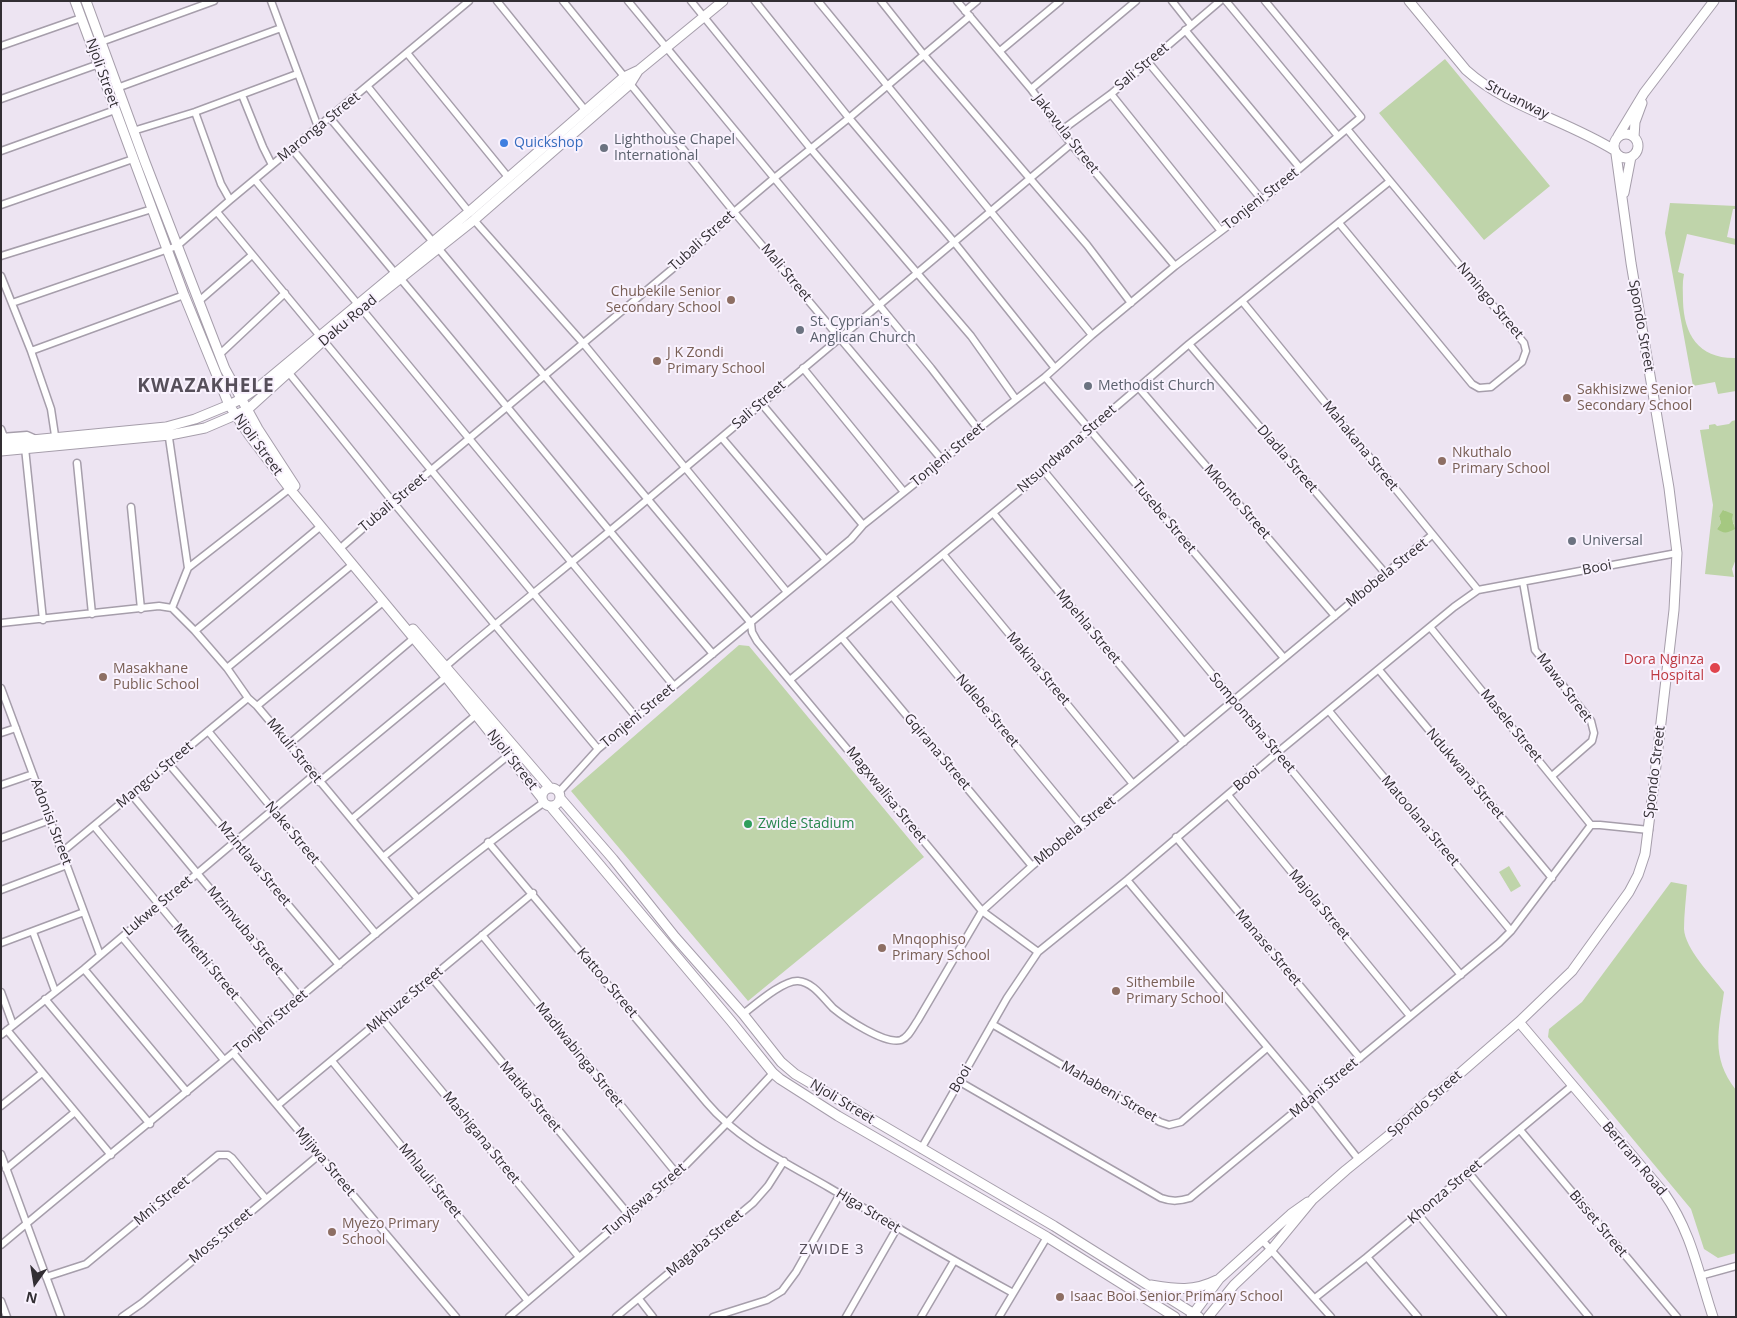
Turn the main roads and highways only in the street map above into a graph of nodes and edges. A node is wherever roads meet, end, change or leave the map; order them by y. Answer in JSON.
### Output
{"nodes":[{"id":1,"x":75,"y":1,"type":"edge"},
{"id":2,"x":86,"y":1,"type":"edge"},
{"id":3,"x":723,"y":1,"type":"edge"},
{"id":4,"x":1409,"y":1,"type":"edge"},
{"id":5,"x":1714,"y":1,"type":"edge"},
{"id":6,"x":627,"y":80,"type":"junction"},
{"id":7,"x":1654,"y":81,"type":"junction"},
{"id":8,"x":1634,"y":137,"type":"junction"},
{"id":9,"x":1616,"y":138,"type":"junction"},
{"id":10,"x":1597,"y":139,"type":"junction"},
{"id":11,"x":1615,"y":152,"type":"junction"},
{"id":12,"x":1631,"y":157,"type":"junction"},
{"id":13,"x":1624,"y":210,"type":"junction"},
{"id":14,"x":471,"y":216,"type":"junction"},
{"id":15,"x":322,"y":338,"type":"junction"},
{"id":16,"x":241,"y":399,"type":"junction"},
{"id":17,"x":229,"y":405,"type":"junction"},
{"id":18,"x":247,"y":410,"type":"junction"},
{"id":19,"x":236,"y":416,"type":"junction"},
{"id":20,"x":168,"y":430,"type":"junction"},
{"id":21,"x":2,"y":439,"type":"edge"},
{"id":22,"x":56,"y":442,"type":"junction"},
{"id":23,"x":1,"y":451,"type":"edge"},
{"id":24,"x":292,"y":487,"type":"junction"},
{"id":25,"x":556,"y":793,"type":"junction"},
{"id":26,"x":545,"y":802,"type":"junction"},
{"id":27,"x":1519,"y":1022,"type":"junction"},
{"id":28,"x":1313,"y":1199,"type":"junction"},
{"id":29,"x":1219,"y":1279,"type":"junction"},
{"id":30,"x":1149,"y":1285,"type":"junction"},
{"id":31,"x":1158,"y":1306,"type":"junction"},
{"id":32,"x":1194,"y":1315,"type":"edge"},
{"id":33,"x":1711,"y":1316,"type":"edge"},
{"id":34,"x":1164,"y":1317,"type":"edge"},
{"id":35,"x":1175,"y":1317,"type":"edge"},
{"id":36,"x":1208,"y":1317,"type":"edge"}],
"edges":[{"from":1,"to":17,"type":"main road","name":"Njoli Street"},
{"from":2,"to":16,"type":"main road","name":"Njoli Street"},
{"from":3,"to":6,"type":"main road","name":"Daku Road"},
{"from":4,"to":10,"type":"main road","name":"Struanway"},
{"from":5,"to":7,"type":"main road"},
{"from":6,"to":14,"type":"main road","name":"Daku Road"},
{"from":6,"to":14,"type":"main road","name":"Daku Road"},
{"from":7,"to":8,"type":"main road"},
{"from":7,"to":9,"type":"main road"},
{"from":8,"to":9,"type":"main road"},
{"from":8,"to":12,"type":"main road"},
{"from":9,"to":10,"type":"main road","name":"Struanway"},
{"from":9,"to":11,"type":"main road"},
{"from":10,"to":11,"type":"main road","name":"Struanway"},
{"from":11,"to":12,"type":"main road"},
{"from":11,"to":13,"type":"main road","name":"Spondo Street"},
{"from":12,"to":13,"type":"main road","name":"Spondo Street"},
{"from":13,"to":27,"type":"main road","name":"Spondo Street"},
{"from":14,"to":15,"type":"main road","name":"Daku Road"},
{"from":15,"to":16,"type":"main road","name":"Daku Road"},
{"from":15,"to":18,"type":"main road","name":"Daku Road"},
{"from":16,"to":17,"type":"main road","name":"Daku Road"},
{"from":16,"to":18,"type":"main road","name":"Njoli Street"},
{"from":17,"to":19,"type":"main road","name":"Njoli Street"},
{"from":17,"to":20,"type":"main road","name":"Daku Road"},
{"from":18,"to":19,"type":"main road","name":"Daku Road"},
{"from":18,"to":24,"type":"main road","name":"Njoli Street"},
{"from":19,"to":20,"type":"main road","name":"Daku Road"},
{"from":19,"to":24,"type":"main road","name":"Njoli Street"},
{"from":20,"to":22,"type":"main road","name":"Daku Road"},
{"from":21,"to":22,"type":"main road","name":"Daku Road"},
{"from":22,"to":23,"type":"main road","name":"Daku Road"},
{"from":24,"to":25,"type":"main road","name":"Njoli Street"},
{"from":24,"to":26,"type":"main road","name":"Njoli Street"},
{"from":25,"to":26,"type":"main road"},
{"from":25,"to":26,"type":"main road"},
{"from":25,"to":30,"type":"main road","name":"Njoli Street"},
{"from":26,"to":31,"type":"main road","name":"Njoli Street"},
{"from":27,"to":28,"type":"main road","name":"Spondo Street"},
{"from":27,"to":33,"type":"main road","name":"Bertram Road"},
{"from":28,"to":29,"type":"main road","name":"Spondo Street"},
{"from":28,"to":36,"type":"main road","name":"Spondo Street"},
{"from":29,"to":30,"type":"main road"},
{"from":29,"to":32,"type":"main road","name":"Spondo Street"},
{"from":30,"to":32,"type":"main road","name":"Njoli Street"},
{"from":31,"to":34,"type":"main road"},
{"from":31,"to":35,"type":"main road","name":"Njoli Street"}]}
